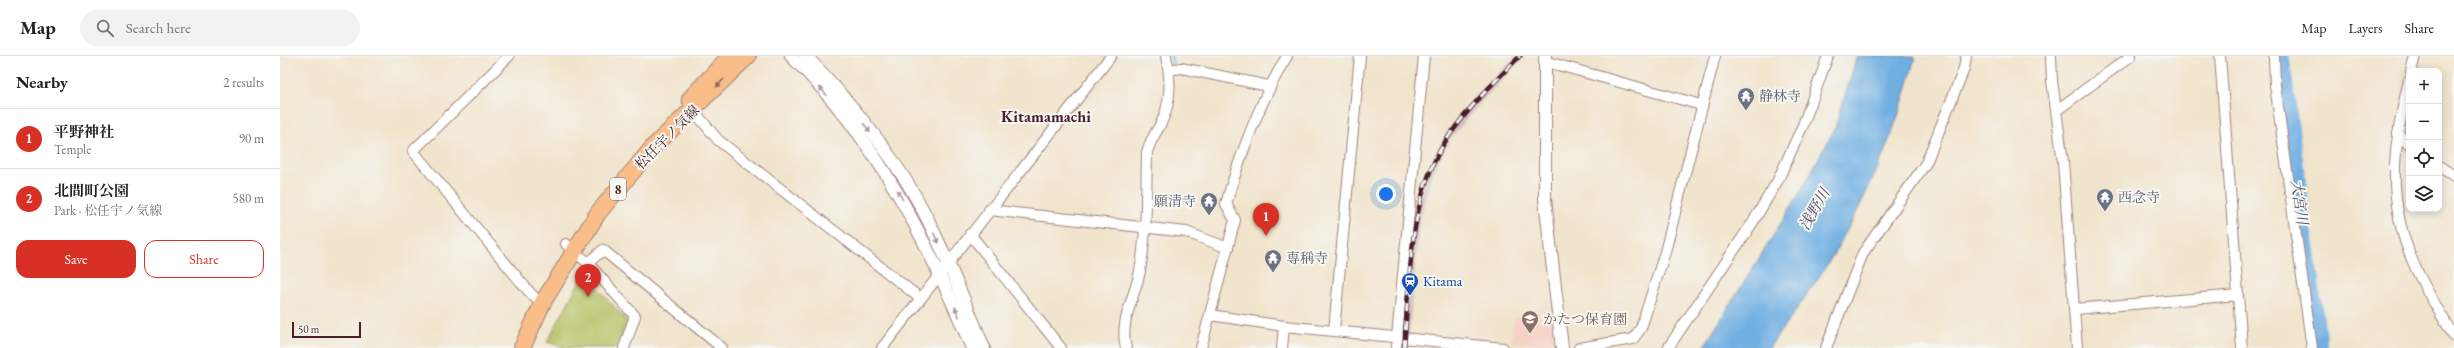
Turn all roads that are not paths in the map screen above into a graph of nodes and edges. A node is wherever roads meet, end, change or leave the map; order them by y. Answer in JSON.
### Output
{"nodes":[{"id":1,"x":509,"y":56,"type":"edge"},
{"id":2,"x":791,"y":56,"type":"edge"},
{"id":3,"x":806,"y":56,"type":"edge"},
{"id":4,"x":1111,"y":56,"type":"edge"},
{"id":5,"x":1166,"y":56,"type":"edge"},
{"id":6,"x":1287,"y":56,"type":"edge"},
{"id":7,"x":1360,"y":56,"type":"edge"},
{"id":8,"x":1424,"y":56,"type":"edge"},
{"id":9,"x":1715,"y":56,"type":"edge"},
{"id":10,"x":1828,"y":56,"type":"edge"},
{"id":11,"x":1966,"y":56,"type":"edge"},
{"id":12,"x":2051,"y":56,"type":"edge"},
{"id":13,"x":2131,"y":56,"type":"edge"},
{"id":14,"x":2220,"y":56,"type":"edge"},
{"id":15,"x":2274,"y":56,"type":"edge"},
{"id":16,"x":2415,"y":56,"type":"edge"},
{"id":17,"x":734,"y":59,"type":"edge"},
{"id":18,"x":1544,"y":59,"type":"edge"},
{"id":19,"x":2412,"y":68,"type":"edge"},
{"id":20,"x":1169,"y":70,"type":"junction"},
{"id":21,"x":1269,"y":86,"type":"junction"},
{"id":22,"x":2406,"y":95,"type":"edge"},
{"id":23,"x":1701,"y":104,"type":"junction"},
{"id":24,"x":690,"y":106,"type":"junction"},
{"id":25,"x":2057,"y":110,"type":"junction"},
{"id":26,"x":2398,"y":134,"type":"junction"},
{"id":27,"x":2406,"y":142,"type":"edge"},
{"id":28,"x":2442,"y":168,"type":"edge"},
{"id":29,"x":2454,"y":176,"type":"edge"},
{"id":30,"x":988,"y":210,"type":"junction"},
{"id":31,"x":1144,"y":226,"type":"junction"},
{"id":32,"x":970,"y":234,"type":"junction"},
{"id":33,"x":570,"y":247,"type":"junction"},
{"id":34,"x":1228,"y":248,"type":"junction"},
{"id":35,"x":588,"y":263,"type":"junction"},
{"id":36,"x":948,"y":263,"type":"junction"},
{"id":37,"x":941,"y":273,"type":"junction"},
{"id":38,"x":2238,"y":296,"type":"junction"},
{"id":39,"x":920,"y":298,"type":"junction"},
{"id":40,"x":539,"y":300,"type":"junction"},
{"id":41,"x":2074,"y":309,"type":"junction"},
{"id":42,"x":1210,"y":315,"type":"junction"},
{"id":43,"x":1284,"y":326,"type":"junction"},
{"id":44,"x":1334,"y":330,"type":"junction"},
{"id":45,"x":2454,"y":337,"type":"edge"},
{"id":46,"x":1396,"y":343,"type":"edge"},
{"id":47,"x":511,"y":348,"type":"edge"},
{"id":48,"x":522,"y":348,"type":"edge"},
{"id":49,"x":624,"y":348,"type":"edge"},
{"id":50,"x":722,"y":348,"type":"edge"},
{"id":51,"x":882,"y":348,"type":"edge"},
{"id":52,"x":972,"y":348,"type":"edge"},
{"id":53,"x":984,"y":348,"type":"edge"},
{"id":54,"x":1061,"y":348,"type":"edge"},
{"id":55,"x":1126,"y":348,"type":"edge"},
{"id":56,"x":1201,"y":348,"type":"edge"},
{"id":57,"x":1282,"y":348,"type":"edge"},
{"id":58,"x":1503,"y":348,"type":"edge"},
{"id":59,"x":1562,"y":348,"type":"edge"},
{"id":60,"x":1579,"y":348,"type":"edge"},
{"id":61,"x":1668,"y":348,"type":"edge"},
{"id":62,"x":1826,"y":348,"type":"edge"},
{"id":63,"x":2077,"y":348,"type":"edge"},
{"id":64,"x":2242,"y":348,"type":"edge"},
{"id":65,"x":2312,"y":348,"type":"edge"}],
"edges":[{"from":1,"to":40,"type":"street"},
{"from":37,"to":2,"type":"street","one_way":true},
{"from":3,"to":36,"type":"street","one_way":true},
{"from":4,"to":30,"type":"street"},
{"from":5,"to":20,"type":"street"},
{"from":6,"to":21,"type":"street"},
{"from":7,"to":44,"type":"street"},
{"from":8,"to":46,"type":"street"},
{"from":9,"to":23,"type":"street"},
{"from":10,"to":61,"type":"street"},
{"from":11,"to":62,"type":"street"},
{"from":12,"to":25,"type":"street"},
{"from":13,"to":25,"type":"street"},
{"from":14,"to":38,"type":"street"},
{"from":15,"to":65,"type":"street"},
{"from":16,"to":19,"type":"street"},
{"from":17,"to":24,"type":"main road","name":"松任宇ノ気線","number":"8"},
{"from":18,"to":23,"type":"street"},
{"from":18,"to":59,"type":"street"},
{"from":20,"to":21,"type":"street"},
{"from":20,"to":31,"type":"street"},
{"from":21,"to":34,"type":"street"},
{"from":22,"to":26,"type":"street"},
{"from":23,"to":60,"type":"street"},
{"from":24,"to":33,"type":"main road","name":"松任宇ノ気線","number":"8"},
{"from":24,"to":39,"type":"street"},
{"from":25,"to":41,"type":"street"},
{"from":26,"to":27,"type":"street"},
{"from":26,"to":45,"type":"street"},
{"from":28,"to":29,"type":"street"},
{"from":30,"to":31,"type":"street"},
{"from":30,"to":32,"type":"street"},
{"from":31,"to":34,"type":"street"},
{"from":31,"to":55,"type":"street"},
{"from":32,"to":36,"type":"street"},
{"from":32,"to":54,"type":"street"},
{"from":33,"to":35,"type":"street"},
{"from":33,"to":40,"type":"main road","name":"松任宇ノ気線","number":"8"},
{"from":34,"to":42,"type":"street"},
{"from":35,"to":49,"type":"street"},
{"from":35,"to":50,"type":"street"},
{"from":36,"to":37,"type":"street"},
{"from":36,"to":53,"type":"street"},
{"from":37,"to":39,"type":"street"},
{"from":52,"to":37,"type":"street","one_way":true},
{"from":38,"to":41,"type":"street"},
{"from":38,"to":64,"type":"street"},
{"from":39,"to":51,"type":"street"},
{"from":40,"to":47,"type":"main road","name":"松任宇ノ気線","number":"8"},
{"from":40,"to":48,"type":"main road","name":"松任宇ノ気線","number":"8"},
{"from":41,"to":63,"type":"street"},
{"from":42,"to":43,"type":"street"},
{"from":42,"to":56,"type":"street"},
{"from":43,"to":44,"type":"street"},
{"from":43,"to":57,"type":"street"},
{"from":44,"to":46,"type":"street"},
{"from":46,"to":58,"type":"street"}]}
